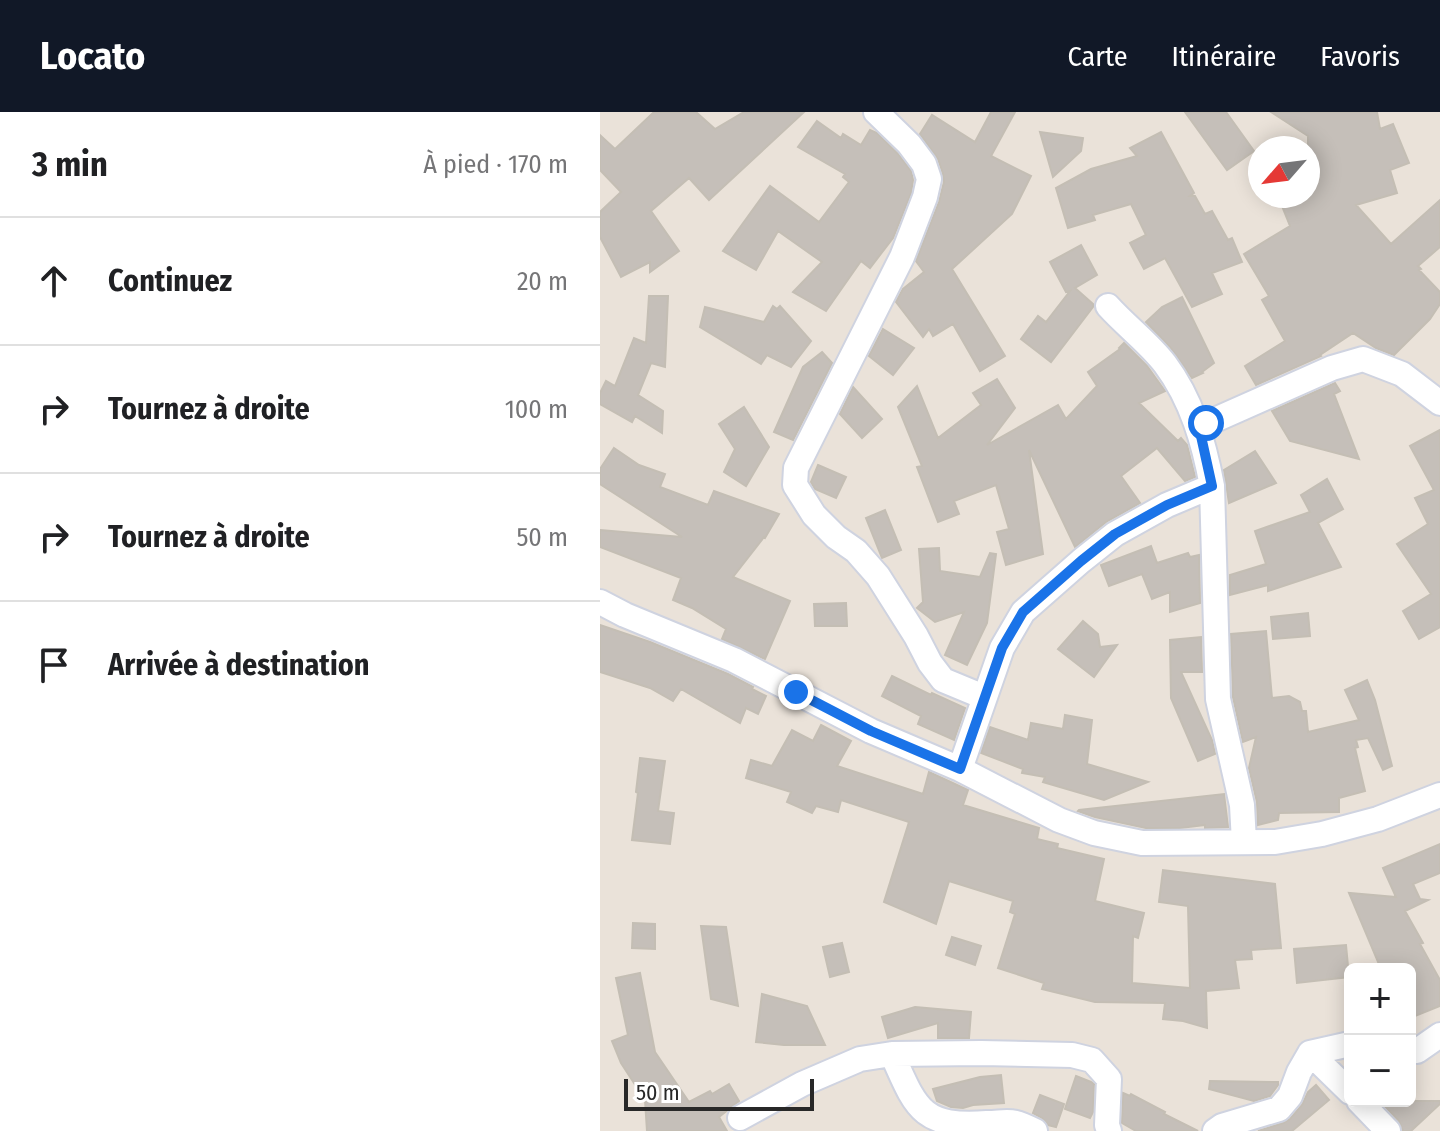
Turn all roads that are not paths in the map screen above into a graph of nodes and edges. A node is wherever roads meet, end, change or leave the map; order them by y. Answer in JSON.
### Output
{"nodes":[{"id":1,"x":876,"y":112,"type":"edge"},
{"id":2,"x":1108,"y":306,"type":"dead end"},
{"id":3,"x":1440,"y":403,"type":"edge"},
{"id":4,"x":1199,"y":427,"type":"junction"},
{"id":5,"x":1212,"y":486,"type":"junction"},
{"id":6,"x":600,"y":602,"type":"edge"},
{"id":7,"x":984,"y":697,"type":"junction"},
{"id":8,"x":960,"y":769,"type":"junction"},
{"id":9,"x":1440,"y":795,"type":"edge"},
{"id":10,"x":1244,"y":842,"type":"junction"},
{"id":11,"x":1440,"y":1035,"type":"edge"},
{"id":12,"x":1344,"y":1045,"type":"edge"},
{"id":13,"x":1416,"y":1051,"type":"edge"},
{"id":14,"x":1310,"y":1053,"type":"junction"},
{"id":15,"x":892,"y":1054,"type":"junction"},
{"id":16,"x":1344,"y":1086,"type":"edge"},
{"id":17,"x":1365,"y":1107,"type":"edge"},
{"id":18,"x":740,"y":1118,"type":"dead end"},
{"id":19,"x":1035,"y":1131,"type":"edge"},
{"id":20,"x":1109,"y":1131,"type":"edge"},
{"id":21,"x":1215,"y":1131,"type":"edge"},
{"id":22,"x":1388,"y":1131,"type":"edge"}],
"edges":[{"from":1,"to":7,"type":"street"},
{"from":2,"to":4,"type":"street"},
{"from":3,"to":4,"type":"street"},
{"from":4,"to":5,"type":"street"},
{"from":5,"to":7,"type":"street"},
{"from":5,"to":10,"type":"street"},
{"from":6,"to":8,"type":"street"},
{"from":7,"to":8,"type":"street"},
{"from":8,"to":10,"type":"street"},
{"from":9,"to":10,"type":"street"},
{"from":11,"to":13,"type":"street"},
{"from":12,"to":14,"type":"street"},
{"from":14,"to":16,"type":"street"},
{"from":14,"to":21,"type":"street"},
{"from":15,"to":18,"type":"street"},
{"from":15,"to":19,"type":"street"},
{"from":15,"to":20,"type":"street"},
{"from":17,"to":22,"type":"street"}]}
